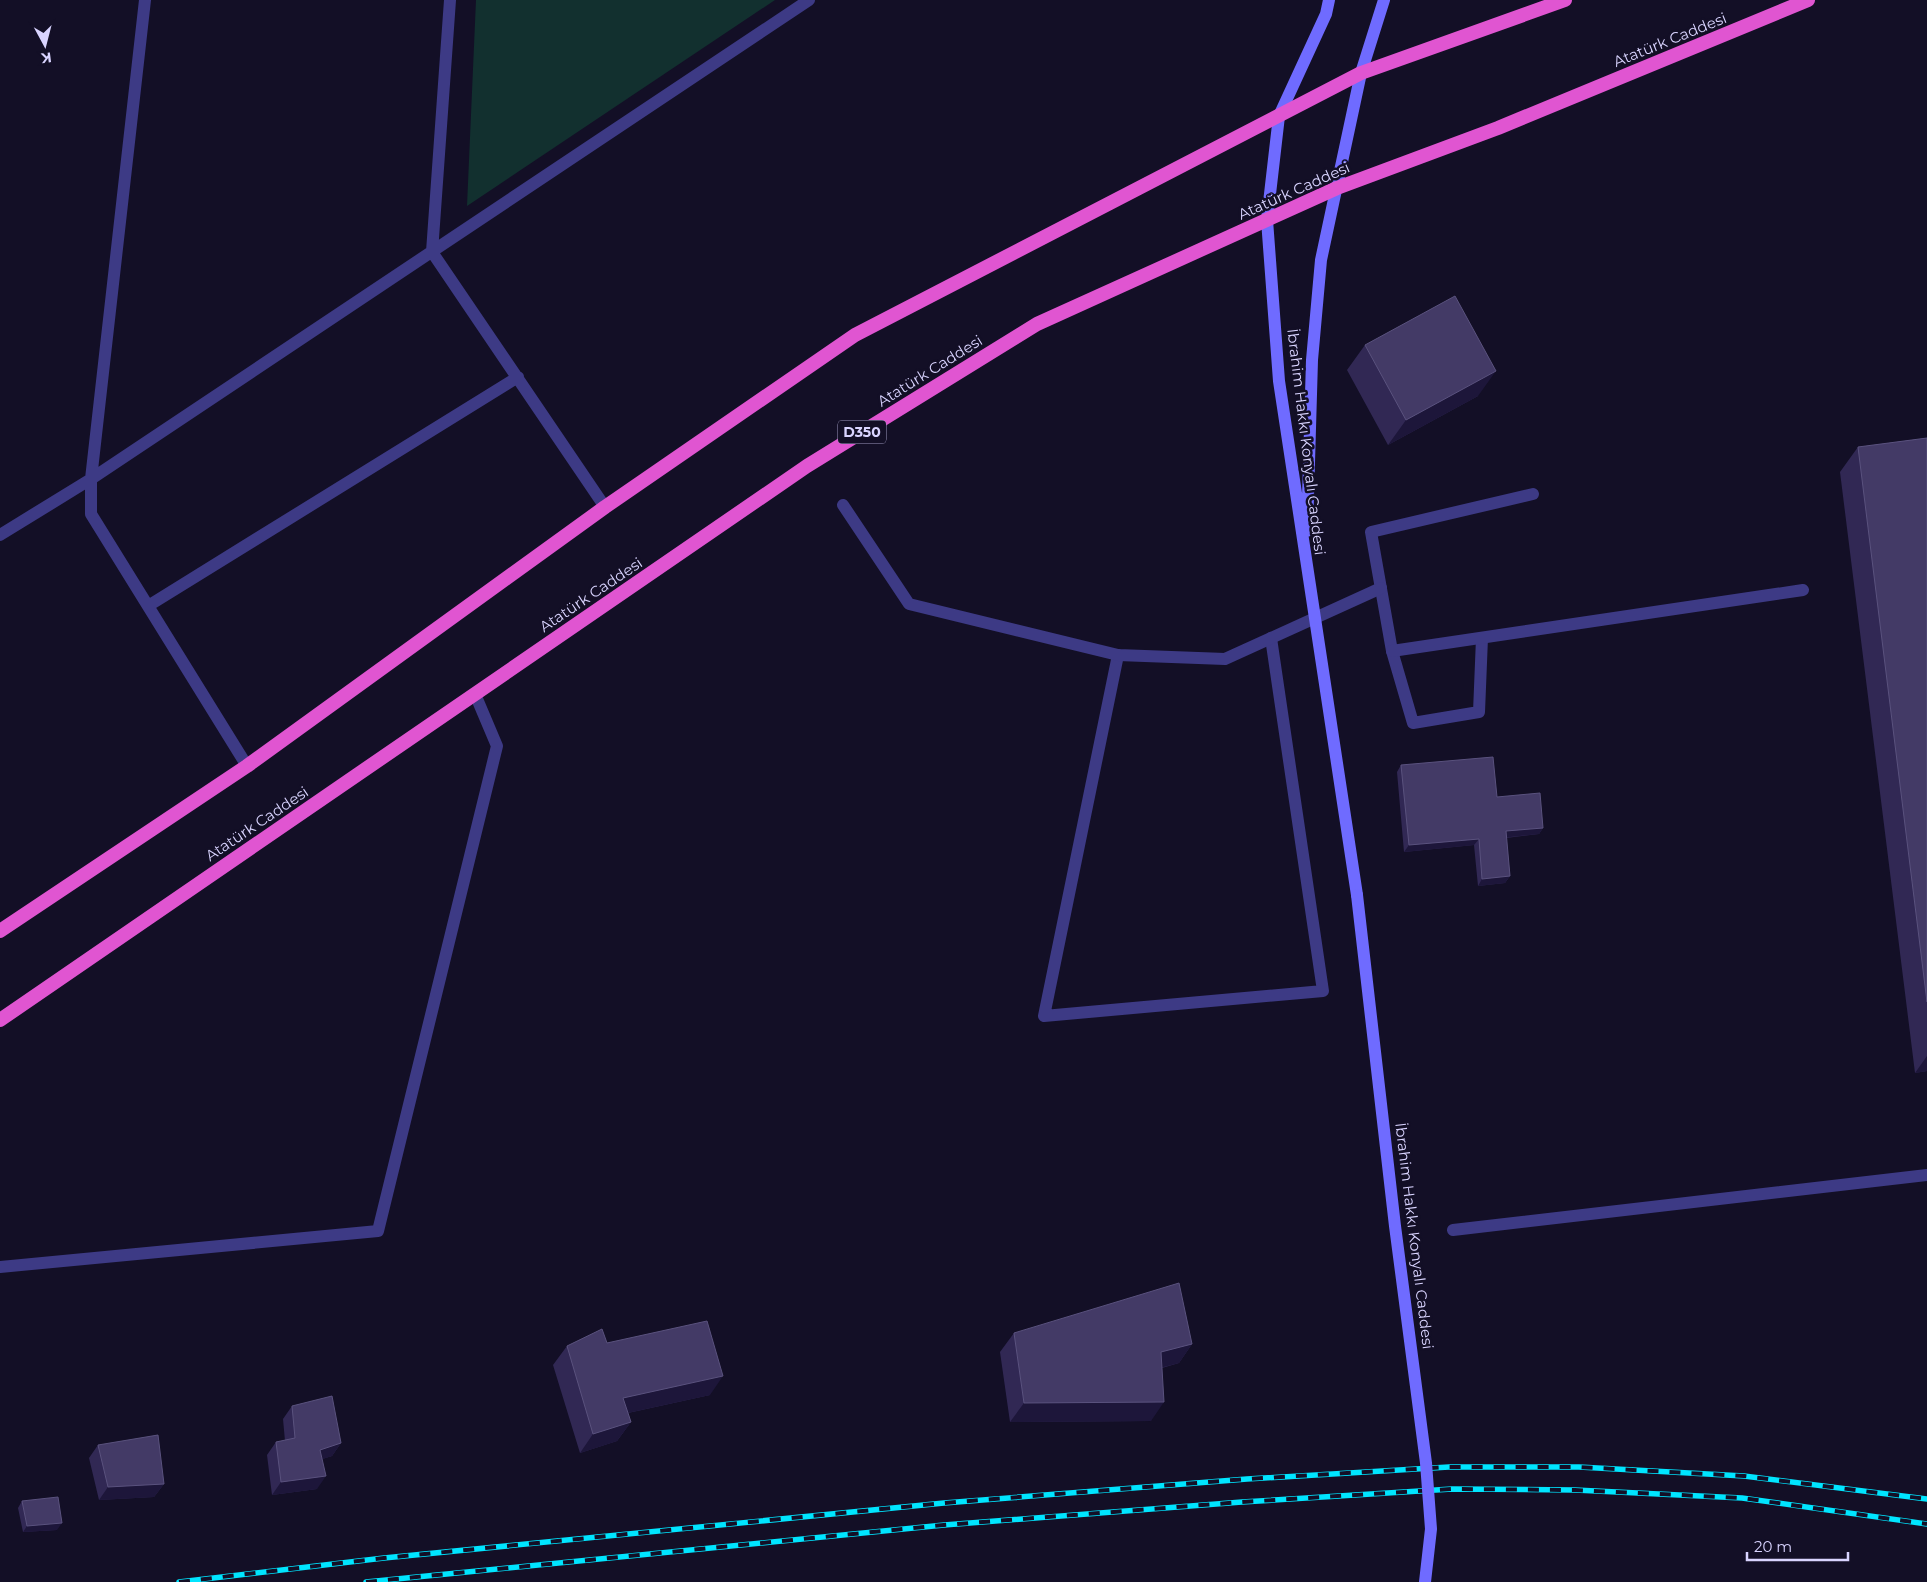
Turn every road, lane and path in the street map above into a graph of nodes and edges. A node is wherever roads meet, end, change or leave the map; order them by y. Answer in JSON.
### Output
{"nodes":[{"id":1,"x":145,"y":0,"type":"edge"},
{"id":2,"x":450,"y":0,"type":"edge"},
{"id":3,"x":808,"y":0,"type":"edge"},
{"id":4,"x":1329,"y":0,"type":"edge"},
{"id":5,"x":1384,"y":0,"type":"edge"},
{"id":6,"x":1565,"y":0,"type":"edge"},
{"id":7,"x":1808,"y":0,"type":"edge"},
{"id":8,"x":1360,"y":73,"type":"junction"},
{"id":9,"x":1279,"y":116,"type":"junction"},
{"id":10,"x":1337,"y":188,"type":"junction"},
{"id":11,"x":1267,"y":220,"type":"junction"},
{"id":12,"x":432,"y":252,"type":"junction"},
{"id":13,"x":518,"y":377,"type":"junction"},
{"id":14,"x":91,"y":479,"type":"junction"},
{"id":15,"x":1533,"y":494,"type":"dead end"},
{"id":16,"x":843,"y":505,"type":"dead end"},
{"id":17,"x":605,"y":506,"type":"junction"},
{"id":18,"x":0,"y":535,"type":"edge"},
{"id":19,"x":1306,"y":566,"type":"junction"},
{"id":20,"x":1380,"y":588,"type":"junction"},
{"id":21,"x":1803,"y":590,"type":"dead end"},
{"id":22,"x":148,"y":606,"type":"junction"},
{"id":23,"x":1314,"y":617,"type":"junction"},
{"id":24,"x":1271,"y":638,"type":"junction"},
{"id":25,"x":1482,"y":638,"type":"junction"},
{"id":26,"x":1392,"y":651,"type":"junction"},
{"id":27,"x":1118,"y":655,"type":"junction"},
{"id":28,"x":476,"y":694,"type":"junction"},
{"id":29,"x":247,"y":766,"type":"junction"},
{"id":30,"x":0,"y":931,"type":"edge"},
{"id":31,"x":0,"y":1020,"type":"edge"},
{"id":32,"x":1927,"y":1175,"type":"edge"},
{"id":33,"x":1452,"y":1230,"type":"dead end"},
{"id":34,"x":0,"y":1268,"type":"edge"},
{"id":35,"x":1425,"y":1582,"type":"edge"}],
"edges":[{"from":1,"to":14,"type":"street"},
{"from":2,"to":12,"type":"street"},
{"from":3,"to":12,"type":"street"},
{"from":4,"to":9,"type":"main road","name":"İbrahim Hakkı Konyalı Caddesi"},
{"from":5,"to":8,"type":"main road","name":"İbrahim Hakkı Konyalı Caddesi"},
{"from":6,"to":8,"type":"highway"},
{"from":7,"to":10,"type":"highway","name":"Atatürk Caddesi","number":"D350"},
{"from":8,"to":9,"type":"highway"},
{"from":8,"to":10,"type":"main road","name":"İbrahim Hakkı Konyalı Caddesi"},
{"from":9,"to":11,"type":"main road","name":"İbrahim Hakkı Konyalı Caddesi"},
{"from":9,"to":17,"type":"highway"},
{"from":10,"to":11,"type":"highway","name":"Atatürk Caddesi","number":"D350"},
{"from":10,"to":19,"type":"main road","name":"İbrahim Hakkı Konyalı Caddesi"},
{"from":11,"to":19,"type":"main road","name":"İbrahim Hakkı Konyalı Caddesi"},
{"from":11,"to":28,"type":"highway","name":"Atatürk Caddesi","number":"D350"},
{"from":12,"to":13,"type":"street"},
{"from":12,"to":14,"type":"street"},
{"from":13,"to":17,"type":"street"},
{"from":13,"to":22,"type":"street"},
{"from":14,"to":18,"type":"street"},
{"from":14,"to":22,"type":"street"},
{"from":15,"to":20,"type":"street"},
{"from":16,"to":27,"type":"street"},
{"from":17,"to":29,"type":"highway"},
{"from":19,"to":23,"type":"main road","name":"İbrahim Hakkı Konyalı Caddesi"},
{"from":20,"to":23,"type":"street"},
{"from":20,"to":26,"type":"street"},
{"from":21,"to":25,"type":"street"},
{"from":22,"to":29,"type":"street"},
{"from":23,"to":24,"type":"street"},
{"from":23,"to":35,"type":"main road","name":"İbrahim Hakkı Konyalı Caddesi","bridge":true},
{"from":24,"to":27,"type":"street"},
{"from":24,"to":27,"type":"street"},
{"from":25,"to":26,"type":"street"},
{"from":25,"to":26,"type":"street"},
{"from":28,"to":31,"type":"highway","name":"Atatürk Caddesi","number":"D350"},
{"from":28,"to":34,"type":"street"},
{"from":29,"to":30,"type":"highway"},
{"from":32,"to":33,"type":"street"}]}
